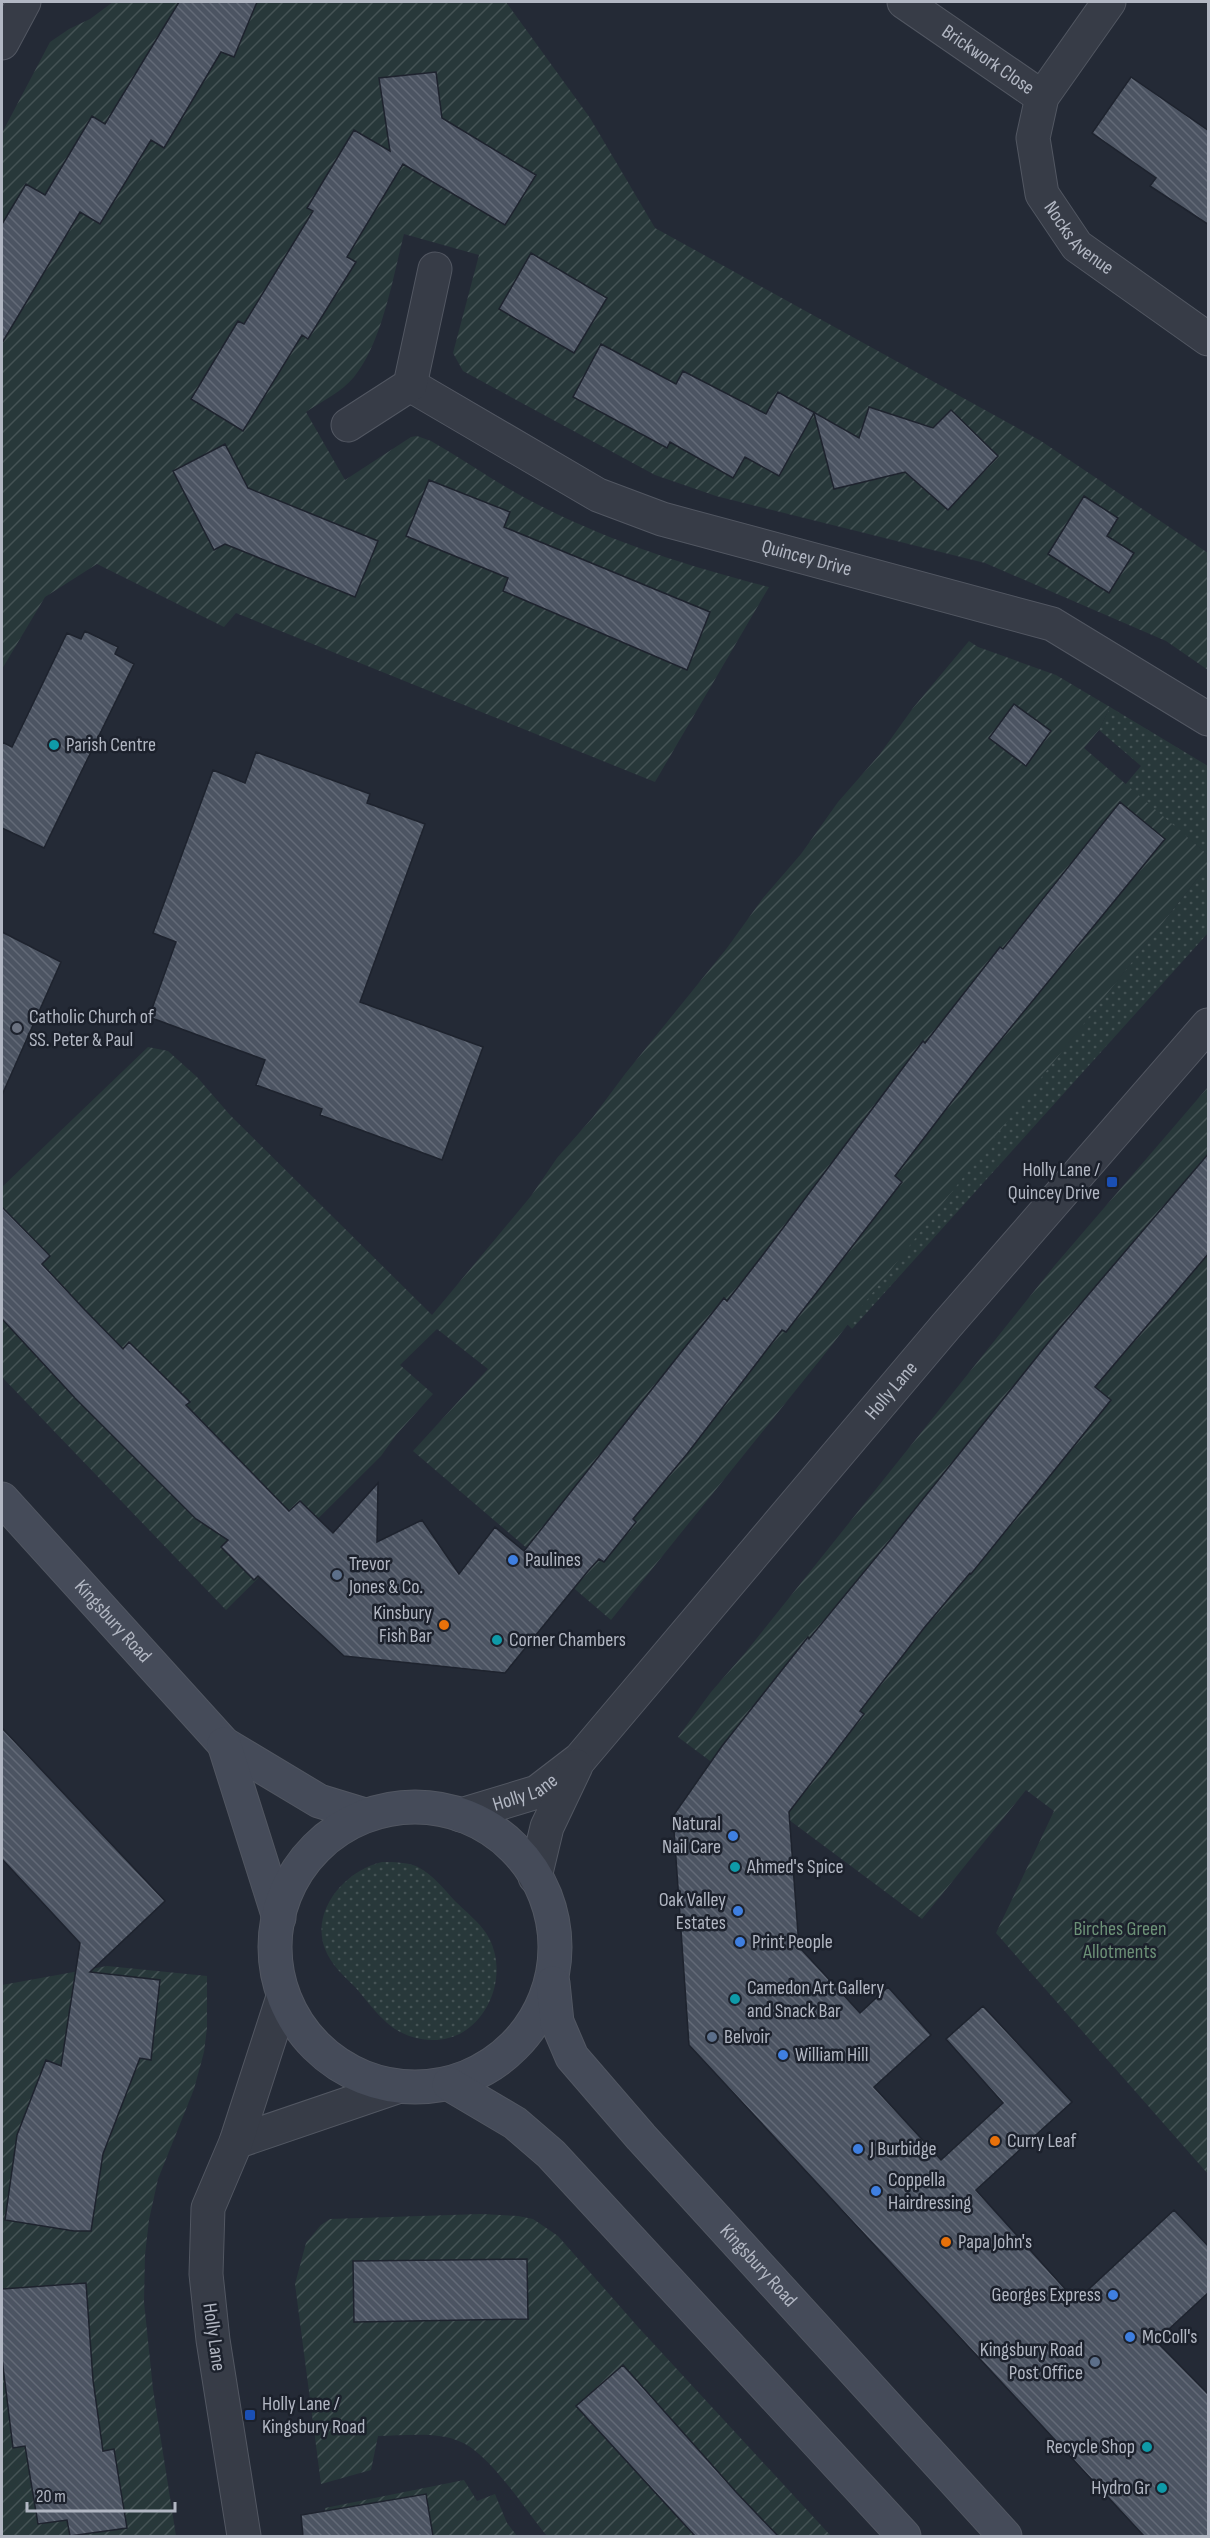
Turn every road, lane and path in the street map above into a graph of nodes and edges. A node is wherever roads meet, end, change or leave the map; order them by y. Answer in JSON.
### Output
{"nodes":[{"id":1,"x":24,"y":2,"type":"edge"},
{"id":2,"x":904,"y":2,"type":"edge"},
{"id":3,"x":1109,"y":2,"type":"edge"},
{"id":4,"x":2,"y":43,"type":"edge"},
{"id":5,"x":1042,"y":97,"type":"junction"},
{"id":6,"x":435,"y":268,"type":"dead end"},
{"id":7,"x":1209,"y":339,"type":"edge"},
{"id":8,"x":410,"y":385,"type":"junction"},
{"id":9,"x":348,"y":425,"type":"dead end"},
{"id":10,"x":1209,"y":719,"type":"edge"},
{"id":11,"x":1209,"y":1025,"type":"edge"},
{"id":12,"x":2,"y":1499,"type":"edge"},
{"id":13,"x":224,"y":1744,"type":"junction"},
{"id":14,"x":580,"y":1759,"type":"junction"},
{"id":15,"x":365,"y":1815,"type":"junction"},
{"id":16,"x":461,"y":1815,"type":"junction"},
{"id":17,"x":535,"y":1876,"type":"junction"},
{"id":18,"x":279,"y":1918,"type":"junction"},
{"id":19,"x":552,"y":1973,"type":"junction"},
{"id":20,"x":283,"y":1997,"type":"junction"},
{"id":21,"x":450,"y":2084,"type":"junction"},
{"id":22,"x":397,"y":2087,"type":"junction"},
{"id":23,"x":236,"y":2142,"type":"junction"},
{"id":24,"x":244,"y":2536,"type":"edge"},
{"id":25,"x":904,"y":2536,"type":"edge"},
{"id":26,"x":1005,"y":2536,"type":"edge"}],
"edges":[{"from":1,"to":4,"type":"street"},
{"from":2,"to":5,"type":"street","name":"Brickwork Close"},
{"from":3,"to":5,"type":"street","name":"Nocks Avenue"},
{"from":5,"to":7,"type":"street","name":"Nocks Avenue"},
{"from":6,"to":8,"type":"street"},
{"from":8,"to":9,"type":"street"},
{"from":8,"to":10,"type":"street","name":"Quincey Drive"},
{"from":11,"to":14,"type":"street","name":"Holly Lane"},
{"from":12,"to":13,"type":"street","name":"Kingsbury Road"},
{"from":13,"to":15,"type":"street","name":"Kingsbury Road"},
{"from":13,"to":18,"type":"street","name":"Kingsbury Road"},
{"from":14,"to":16,"type":"street","name":"Holly Lane"},
{"from":14,"to":17,"type":"street","name":"Holly Lane"},
{"from":15,"to":16,"type":"street"},
{"from":15,"to":18,"type":"street"},
{"from":16,"to":17,"type":"street"},
{"from":17,"to":19,"type":"street"},
{"from":18,"to":20,"type":"street"},
{"from":19,"to":21,"type":"street"},
{"from":19,"to":26,"type":"street","name":"Kingsbury Road"},
{"from":20,"to":22,"type":"street"},
{"from":20,"to":23,"type":"street","name":"Holly Lane"},
{"from":21,"to":22,"type":"street"},
{"from":21,"to":25,"type":"street"},
{"from":22,"to":23,"type":"street"},
{"from":23,"to":24,"type":"street","name":"Holly Lane"}]}
